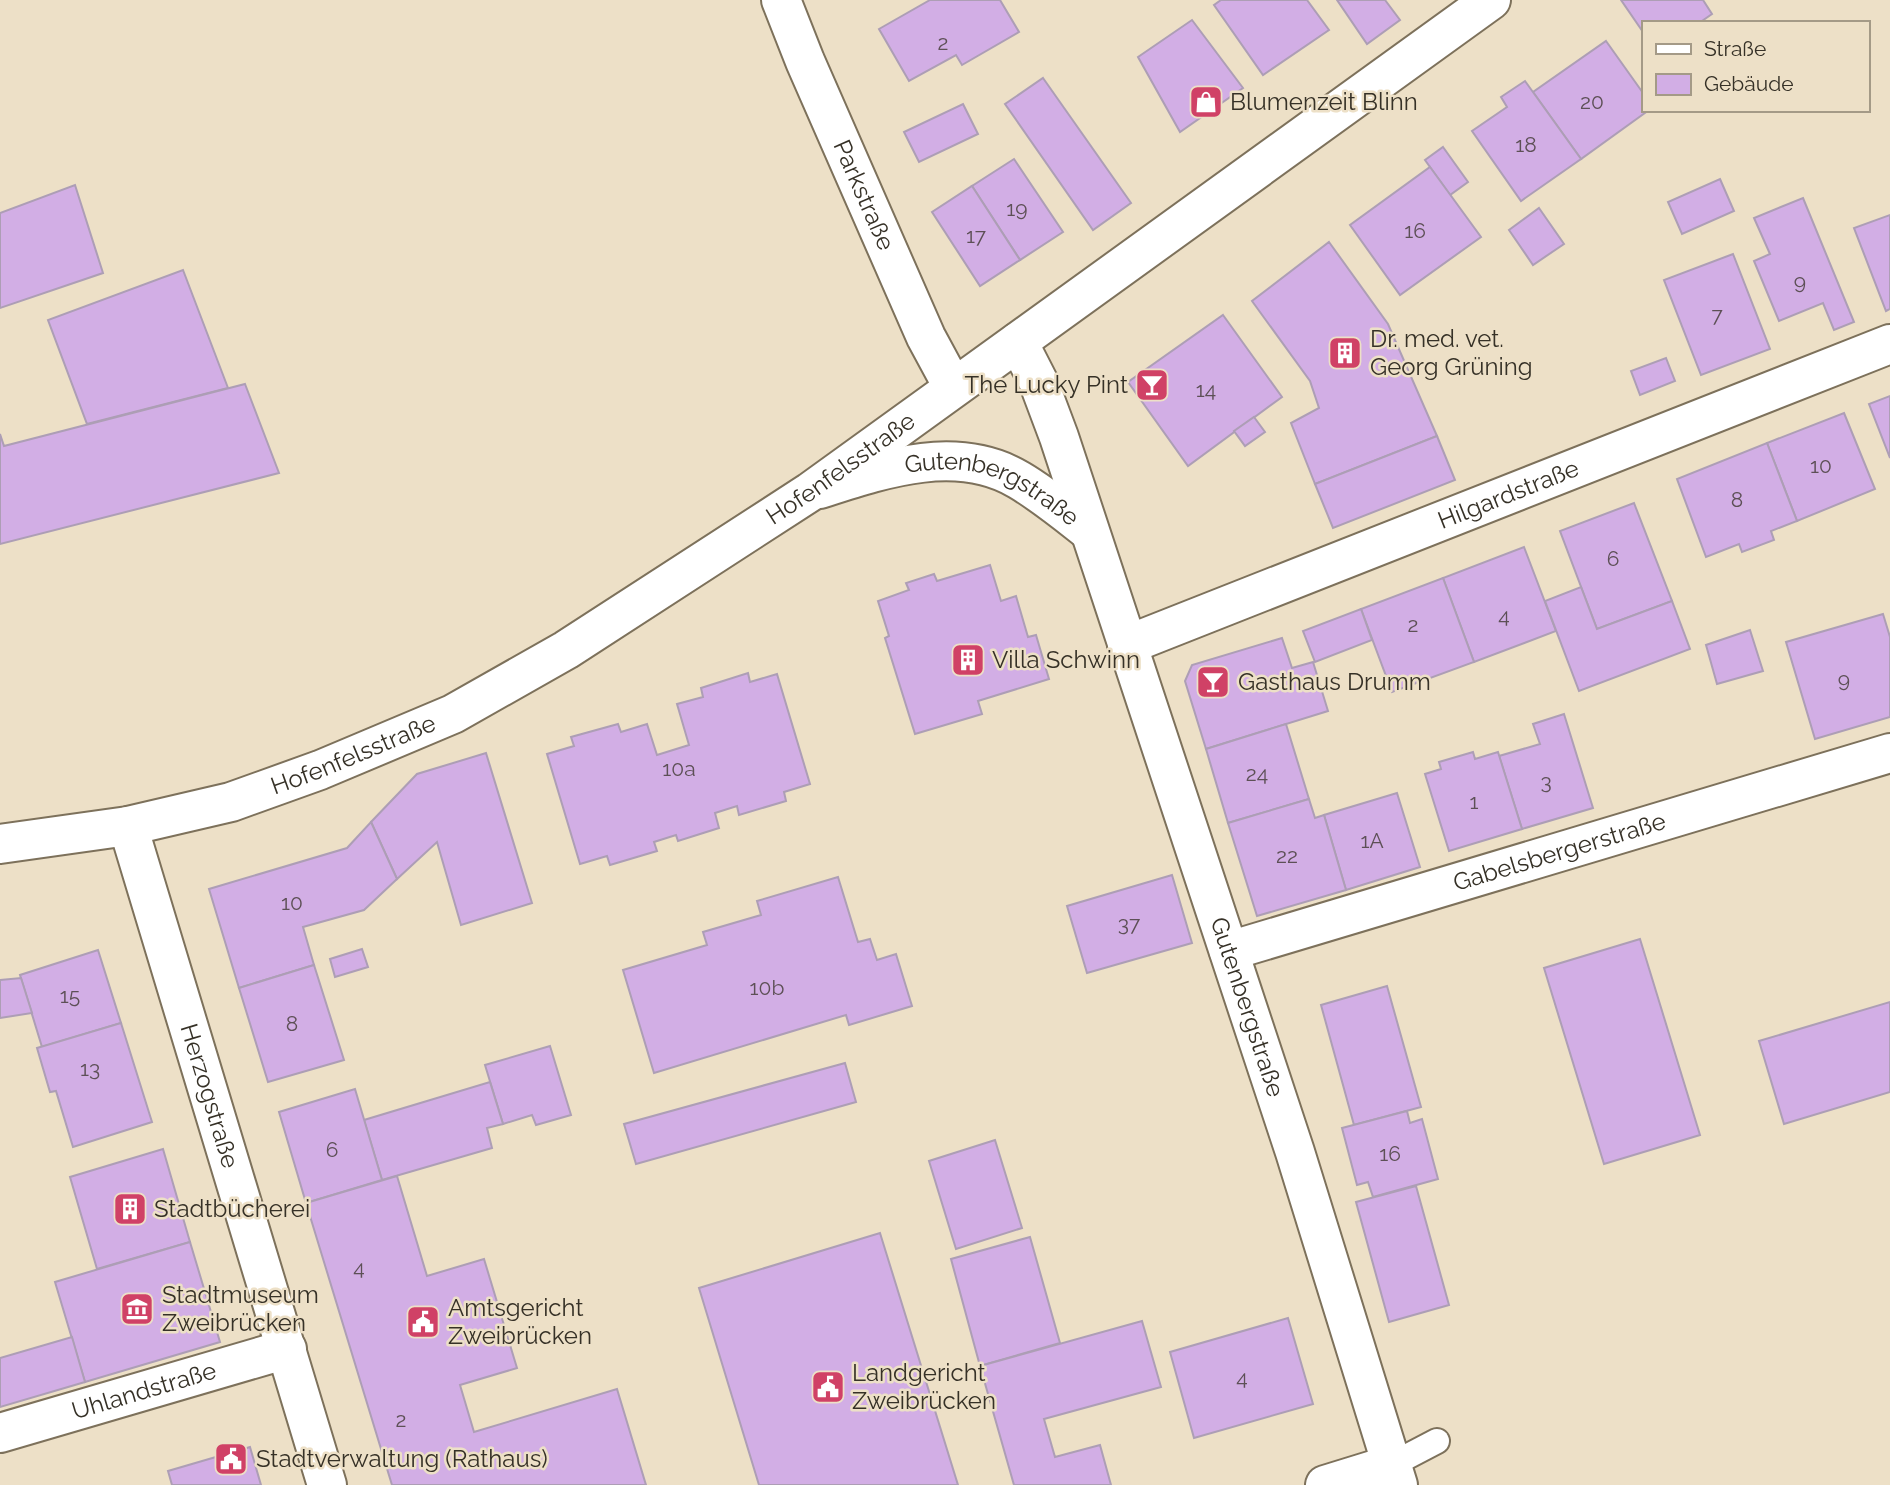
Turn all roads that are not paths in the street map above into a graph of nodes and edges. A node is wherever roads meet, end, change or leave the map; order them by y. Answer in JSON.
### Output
{"nodes":[{"id":1,"x":781,"y":0,"type":"edge"},
{"id":2,"x":1491,"y":0,"type":"edge"},
{"id":3,"x":1018,"y":342,"type":"junction"},
{"id":4,"x":1890,"y":344,"type":"edge"},
{"id":5,"x":953,"y":387,"type":"junction"},
{"id":6,"x":810,"y":492,"type":"junction"},
{"id":7,"x":1088,"y":531,"type":"junction"},
{"id":8,"x":1127,"y":645,"type":"junction"},
{"id":9,"x":1890,"y":753,"type":"edge"},
{"id":10,"x":128,"y":826,"type":"junction"},
{"id":11,"x":0,"y":844,"type":"edge"},
{"id":12,"x":1229,"y":951,"type":"junction"},
{"id":13,"x":287,"y":1349,"type":"junction"},
{"id":14,"x":0,"y":1433,"type":"edge"},
{"id":15,"x":1437,"y":1441,"type":"dead end"},
{"id":16,"x":1395,"y":1475,"type":"edge"},
{"id":17,"x":327,"y":1485,"type":"edge"},
{"id":18,"x":1325,"y":1485,"type":"edge"}],
"edges":[{"from":1,"to":5,"type":"street","name":"Parkstraße"},
{"from":2,"to":3,"type":"street","name":"Hofenfelsstraße"},
{"from":3,"to":5,"type":"street","name":"Hofenfelsstraße"},
{"from":3,"to":7,"type":"street","name":"Gutenbergstraße"},
{"from":4,"to":8,"type":"street","name":"Hilgardstraße"},
{"from":5,"to":6,"type":"street","name":"Hofenfelsstraße"},
{"from":6,"to":7,"type":"street","name":"Gutenbergstraße"},
{"from":6,"to":10,"type":"street","name":"Hofenfelsstraße"},
{"from":7,"to":8,"type":"street","name":"Gutenbergstraße"},
{"from":8,"to":12,"type":"street","name":"Gutenbergstraße"},
{"from":9,"to":12,"type":"street","name":"Gabelsbergerstraße"},
{"from":10,"to":11,"type":"street","name":"Hofenfelsstraße"},
{"from":10,"to":13,"type":"street","name":"Herzogstraße"},
{"from":12,"to":16,"type":"street","name":"Gutenbergstraße"},
{"from":13,"to":14,"type":"street","name":"Uhlandstraße"},
{"from":13,"to":17,"type":"street","name":"Herzogstraße"},
{"from":15,"to":16,"type":"lane"},
{"from":16,"to":18,"type":"street"}]}
